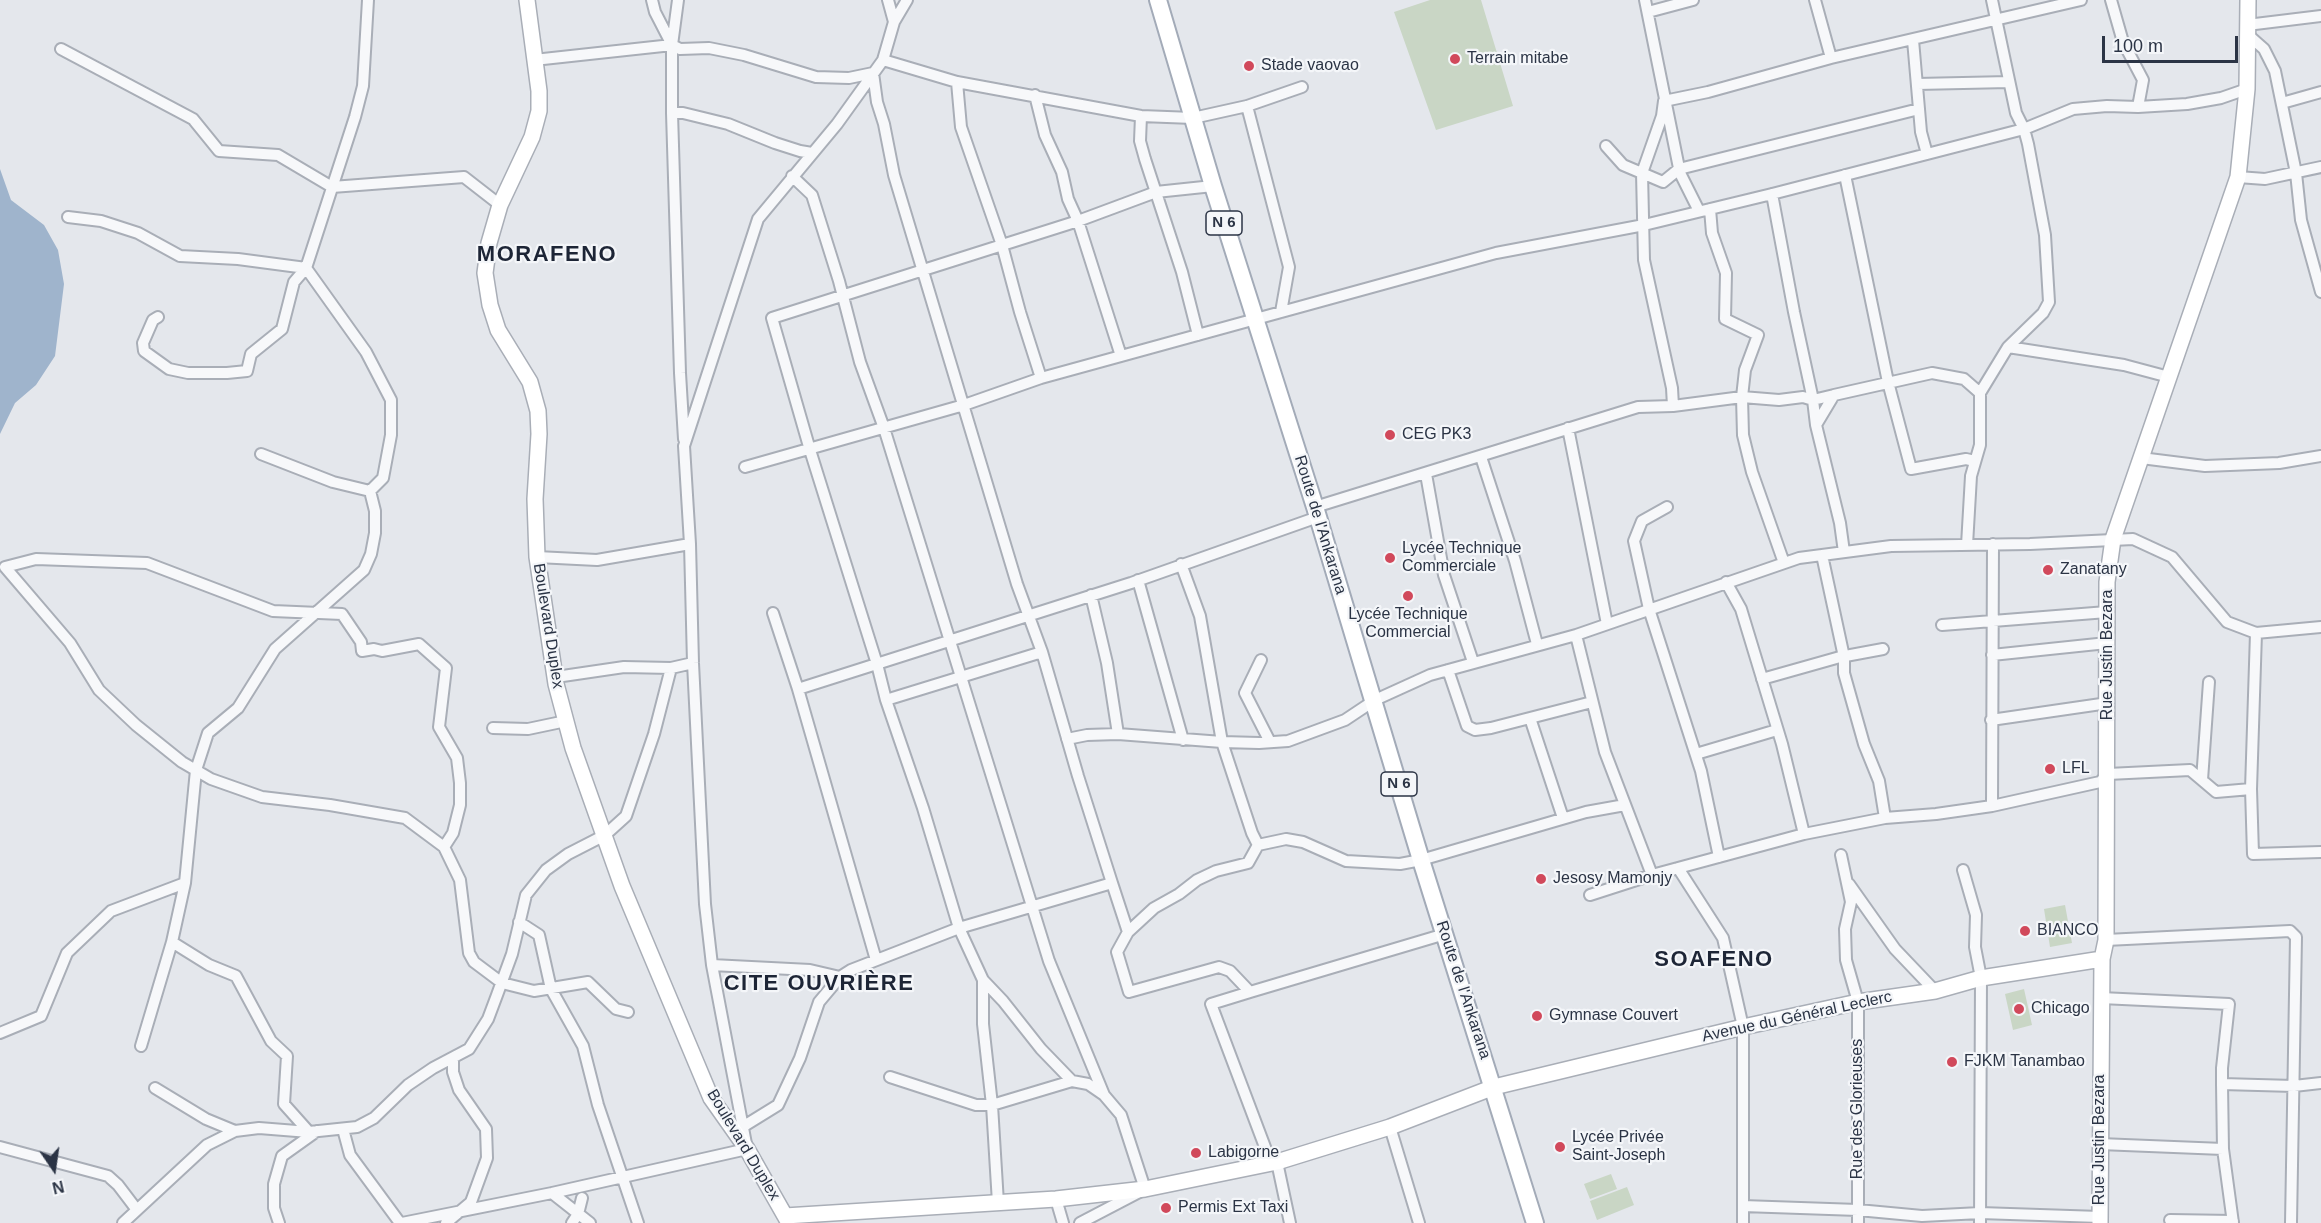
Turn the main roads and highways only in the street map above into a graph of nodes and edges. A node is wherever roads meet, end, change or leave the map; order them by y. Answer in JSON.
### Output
{"nodes":[{"id":1,"x":1158,"y":0,"type":"edge"},
{"id":2,"x":1535,"y":1223,"type":"edge"}],
"edges":[{"from":1,"to":2,"type":"main road","name":"Route de l'Ankarana","number":"N 6"}]}
